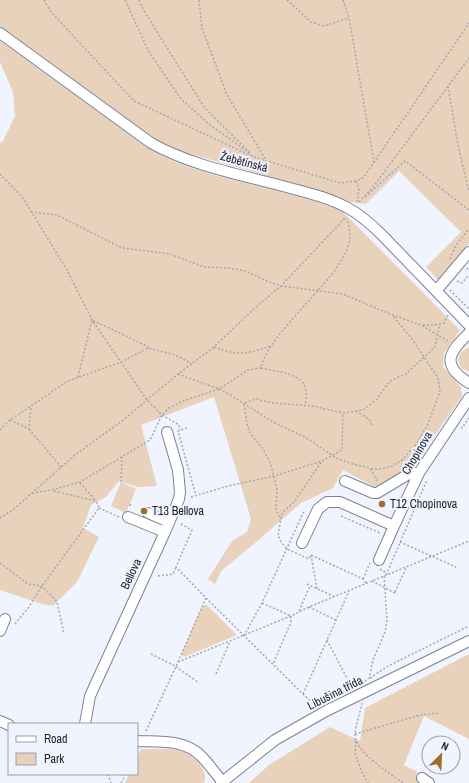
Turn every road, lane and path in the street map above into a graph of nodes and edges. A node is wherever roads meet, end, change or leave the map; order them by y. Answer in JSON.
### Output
{"nodes":[{"id":1,"x":44,"y":0,"type":"edge"},
{"id":2,"x":125,"y":0,"type":"edge"},
{"id":3,"x":139,"y":0,"type":"edge"},
{"id":4,"x":198,"y":0,"type":"edge"},
{"id":5,"x":287,"y":0,"type":"edge"},
{"id":6,"x":343,"y":0,"type":"edge"},
{"id":7,"x":349,"y":18,"type":"junction"},
{"id":8,"x":469,"y":23,"type":"edge"},
{"id":9,"x":0,"y":33,"type":"edge"},
{"id":10,"x":469,"y":58,"type":"edge"},
{"id":11,"x":448,"y":86,"type":"junction"},
{"id":12,"x":254,"y":157,"type":"junction"},
{"id":13,"x":266,"y":160,"type":"junction"},
{"id":14,"x":374,"y":162,"type":"junction"},
{"id":15,"x":0,"y":174,"type":"edge"},
{"id":16,"x":356,"y":181,"type":"junction"},
{"id":17,"x":469,"y":192,"type":"edge"},
{"id":18,"x":355,"y":207,"type":"junction"},
{"id":19,"x":469,"y":210,"type":"edge"},
{"id":20,"x":31,"y":212,"type":"junction"},
{"id":21,"x":469,"y":229,"type":"edge"},
{"id":22,"x":469,"y":252,"type":"edge"},
{"id":23,"x":469,"y":275,"type":"edge"},
{"id":24,"x":453,"y":277,"type":"junction"},
{"id":25,"x":280,"y":286,"type":"junction"},
{"id":26,"x":450,"y":286,"type":"dead end"},
{"id":27,"x":318,"y":290,"type":"junction"},
{"id":28,"x":436,"y":291,"type":"junction"},
{"id":29,"x":450,"y":306,"type":"junction"},
{"id":30,"x":469,"y":309,"type":"edge"},
{"id":31,"x":393,"y":315,"type":"junction"},
{"id":32,"x":92,"y":320,"type":"junction"},
{"id":33,"x":440,"y":324,"type":"junction"},
{"id":34,"x":421,"y":325,"type":"junction"},
{"id":35,"x":469,"y":325,"type":"edge"},
{"id":36,"x":469,"y":332,"type":"edge"},
{"id":37,"x":438,"y":335,"type":"junction"},
{"id":38,"x":272,"y":346,"type":"junction"},
{"id":39,"x":214,"y":347,"type":"junction"},
{"id":40,"x":455,"y":347,"type":"junction"},
{"id":41,"x":148,"y":348,"type":"junction"},
{"id":42,"x":423,"y":358,"type":"junction"},
{"id":43,"x":121,"y":362,"type":"junction"},
{"id":44,"x":191,"y":364,"type":"junction"},
{"id":45,"x":261,"y":368,"type":"junction"},
{"id":46,"x":178,"y":374,"type":"junction"},
{"id":47,"x":78,"y":378,"type":"junction"},
{"id":48,"x":469,"y":383,"type":"edge"},
{"id":49,"x":219,"y":389,"type":"junction"},
{"id":50,"x":469,"y":398,"type":"edge"},
{"id":51,"x":147,"y":400,"type":"junction"},
{"id":52,"x":244,"y":403,"type":"junction"},
{"id":53,"x":31,"y":406,"type":"junction"},
{"id":54,"x":306,"y":406,"type":"junction"},
{"id":55,"x":356,"y":411,"type":"junction"},
{"id":56,"x":344,"y":413,"type":"junction"},
{"id":57,"x":162,"y":415,"type":"junction"},
{"id":58,"x":469,"y":418,"type":"edge"},
{"id":59,"x":10,"y":420,"type":"junction"},
{"id":60,"x":457,"y":424,"type":"dead end"},
{"id":61,"x":372,"y":425,"type":"dead end"},
{"id":62,"x":187,"y":428,"type":"dead end"},
{"id":63,"x":29,"y":429,"type":"junction"},
{"id":64,"x":0,"y":430,"type":"edge"},
{"id":65,"x":180,"y":430,"type":"junction"},
{"id":66,"x":167,"y":432,"type":"dead end"},
{"id":67,"x":333,"y":455,"type":"junction"},
{"id":68,"x":122,"y":457,"type":"junction"},
{"id":69,"x":322,"y":461,"type":"junction"},
{"id":70,"x":61,"y":467,"type":"junction"},
{"id":71,"x":371,"y":470,"type":"junction"},
{"id":72,"x":274,"y":476,"type":"junction"},
{"id":73,"x":423,"y":476,"type":"junction"},
{"id":74,"x":345,"y":481,"type":"dead end"},
{"id":75,"x":80,"y":482,"type":"junction"},
{"id":76,"x":121,"y":482,"type":"dead end"},
{"id":77,"x":385,"y":488,"type":"junction"},
{"id":78,"x":52,"y":490,"type":"junction"},
{"id":79,"x":32,"y":493,"type":"junction"},
{"id":80,"x":196,"y":496,"type":"junction"},
{"id":81,"x":191,"y":497,"type":"dead end"},
{"id":82,"x":96,"y":501,"type":"junction"},
{"id":83,"x":99,"y":508,"type":"junction"},
{"id":84,"x":309,"y":509,"type":"dead end"},
{"id":85,"x":148,"y":513,"type":"dead end"},
{"id":86,"x":341,"y":516,"type":"dead end"},
{"id":87,"x":129,"y":517,"type":"joint"},
{"id":88,"x":0,"y":518,"type":"edge"},
{"id":89,"x":281,"y":518,"type":"junction"},
{"id":90,"x":169,"y":522,"type":"junction"},
{"id":91,"x":181,"y":524,"type":"dead end"},
{"id":92,"x":394,"y":526,"type":"junction"},
{"id":93,"x":165,"y":532,"type":"junction"},
{"id":94,"x":382,"y":536,"type":"dead end"},
{"id":95,"x":469,"y":540,"type":"edge"},
{"id":96,"x":400,"y":542,"type":"junction"},
{"id":97,"x":302,"y":543,"type":"dead end"},
{"id":98,"x":287,"y":549,"type":"junction"},
{"id":99,"x":311,"y":555,"type":"junction"},
{"id":100,"x":431,"y":556,"type":"junction"},
{"id":101,"x":376,"y":558,"type":"joint"},
{"id":102,"x":0,"y":564,"type":"edge"},
{"id":103,"x":407,"y":566,"type":"junction"},
{"id":104,"x":176,"y":567,"type":"junction"},
{"id":105,"x":456,"y":567,"type":"dead end"},
{"id":106,"x":158,"y":576,"type":"dead end"},
{"id":107,"x":385,"y":576,"type":"junction"},
{"id":108,"x":363,"y":579,"type":"junction"},
{"id":109,"x":372,"y":581,"type":"junction"},
{"id":110,"x":366,"y":583,"type":"junction"},
{"id":111,"x":307,"y":584,"type":"dead end"},
{"id":112,"x":42,"y":586,"type":"junction"},
{"id":113,"x":310,"y":586,"type":"junction"},
{"id":114,"x":385,"y":587,"type":"junction"},
{"id":115,"x":317,"y":589,"type":"junction"},
{"id":116,"x":349,"y":591,"type":"junction"},
{"id":117,"x":395,"y":592,"type":"junction"},
{"id":118,"x":397,"y":594,"type":"dead end"},
{"id":119,"x":335,"y":596,"type":"junction"},
{"id":120,"x":206,"y":598,"type":"junction"},
{"id":121,"x":262,"y":603,"type":"junction"},
{"id":122,"x":309,"y":607,"type":"junction"},
{"id":123,"x":298,"y":613,"type":"junction"},
{"id":124,"x":291,"y":616,"type":"junction"},
{"id":125,"x":5,"y":619,"type":"dead end"},
{"id":126,"x":336,"y":620,"type":"junction"},
{"id":127,"x":15,"y":624,"type":"dead end"},
{"id":128,"x":469,"y":626,"type":"edge"},
{"id":129,"x":0,"y":631,"type":"edge"},
{"id":130,"x":64,"y":634,"type":"dead end"},
{"id":131,"x":244,"y":636,"type":"junction"},
{"id":132,"x":230,"y":640,"type":"junction"},
{"id":133,"x":327,"y":640,"type":"junction"},
{"id":134,"x":469,"y":641,"type":"edge"},
{"id":135,"x":151,"y":654,"type":"dead end"},
{"id":136,"x":178,"y":662,"type":"junction"},
{"id":137,"x":273,"y":664,"type":"junction"},
{"id":138,"x":175,"y":666,"type":"junction"},
{"id":139,"x":216,"y":674,"type":"dead end"},
{"id":140,"x":369,"y":679,"type":"junction"},
{"id":141,"x":199,"y":683,"type":"dead end"},
{"id":142,"x":351,"y":686,"type":"junction"},
{"id":143,"x":364,"y":692,"type":"junction"},
{"id":144,"x":303,"y":694,"type":"junction"},
{"id":145,"x":440,"y":713,"type":"dead end"},
{"id":146,"x":86,"y":723,"type":"edge"},
{"id":147,"x":355,"y":734,"type":"junction"},
{"id":148,"x":139,"y":741,"type":"edge"},
{"id":149,"x":356,"y":741,"type":"junction"},
{"id":150,"x":223,"y":782,"type":"edge"},
{"id":151,"x":368,"y":783,"type":"edge"},
{"id":152,"x":403,"y":783,"type":"edge"}],
"edges":[{"from":1,"to":12,"type":"path"},
{"from":2,"to":12,"type":"path"},
{"from":3,"to":12,"type":"path"},
{"from":4,"to":13,"type":"path"},
{"from":5,"to":7,"type":"path"},
{"from":6,"to":7,"type":"path"},
{"from":7,"to":14,"type":"path"},
{"from":8,"to":14,"type":"path"},
{"from":9,"to":18,"type":"street","name":"Žebětínská"},
{"from":10,"to":11,"type":"path"},
{"from":11,"to":17,"type":"path"},
{"from":11,"to":18,"type":"path"},
{"from":12,"to":13,"type":"path"},
{"from":13,"to":16,"type":"path"},
{"from":14,"to":16,"type":"path"},
{"from":15,"to":20,"type":"path"},
{"from":16,"to":18,"type":"path"},
{"from":18,"to":19,"type":"path"},
{"from":18,"to":28,"type":"street","name":"Žebětínská"},
{"from":20,"to":25,"type":"path"},
{"from":20,"to":32,"type":"path"},
{"from":21,"to":24,"type":"path"},
{"from":22,"to":24,"type":"street"},
{"from":23,"to":24,"type":"path"},
{"from":24,"to":28,"type":"street"},
{"from":25,"to":27,"type":"path"},
{"from":25,"to":27,"type":"path"},
{"from":25,"to":39,"type":"path"},
{"from":26,"to":30,"type":"path"},
{"from":27,"to":31,"type":"path"},
{"from":27,"to":38,"type":"path"},
{"from":28,"to":29,"type":"street","name":"Žebětínská"},
{"from":29,"to":33,"type":"path"},
{"from":29,"to":35,"type":"street","name":"Žebětínská"},
{"from":31,"to":34,"type":"path"},
{"from":31,"to":42,"type":"path"},
{"from":32,"to":41,"type":"path"},
{"from":32,"to":43,"type":"path"},
{"from":32,"to":47,"type":"path"},
{"from":33,"to":34,"type":"path"},
{"from":33,"to":37,"type":"path"},
{"from":34,"to":37,"type":"path"},
{"from":36,"to":40,"type":"street"},
{"from":37,"to":40,"type":"path"},
{"from":37,"to":42,"type":"path"},
{"from":38,"to":39,"type":"path"},
{"from":38,"to":45,"type":"path"},
{"from":39,"to":44,"type":"path"},
{"from":40,"to":48,"type":"street"},
{"from":41,"to":43,"type":"path"},
{"from":41,"to":44,"type":"path"},
{"from":42,"to":55,"type":"path"},
{"from":42,"to":71,"type":"path"},
{"from":43,"to":47,"type":"path"},
{"from":43,"to":51,"type":"path"},
{"from":44,"to":46,"type":"path"},
{"from":45,"to":49,"type":"path"},
{"from":45,"to":54,"type":"path"},
{"from":46,"to":49,"type":"path"},
{"from":46,"to":51,"type":"path"},
{"from":47,"to":53,"type":"path"},
{"from":49,"to":52,"type":"path"},
{"from":49,"to":57,"type":"path"},
{"from":50,"to":73,"type":"street","name":"Chopinova"},
{"from":51,"to":57,"type":"path"},
{"from":51,"to":70,"type":"path"},
{"from":52,"to":54,"type":"path"},
{"from":52,"to":67,"type":"path"},
{"from":52,"to":72,"type":"path"},
{"from":53,"to":59,"type":"path"},
{"from":53,"to":63,"type":"path"},
{"from":54,"to":56,"type":"path"},
{"from":55,"to":56,"type":"path"},
{"from":55,"to":61,"type":"path"},
{"from":56,"to":67,"type":"path"},
{"from":57,"to":65,"type":"path"},
{"from":57,"to":68,"type":"path"},
{"from":58,"to":60,"type":"path"},
{"from":59,"to":63,"type":"path"},
{"from":59,"to":64,"type":"path"},
{"from":62,"to":65,"type":"path"},
{"from":63,"to":70,"type":"path"},
{"from":65,"to":80,"type":"path"},
{"from":66,"to":90,"type":"street","name":"Bellova"},
{"from":67,"to":69,"type":"path"},
{"from":67,"to":71,"type":"path"},
{"from":68,"to":75,"type":"path"},
{"from":68,"to":76,"type":"path"},
{"from":69,"to":72,"type":"path"},
{"from":69,"to":89,"type":"path"},
{"from":70,"to":79,"type":"path"},
{"from":71,"to":77,"type":"path"},
{"from":72,"to":80,"type":"path"},
{"from":72,"to":89,"type":"path"},
{"from":73,"to":77,"type":"street"},
{"from":73,"to":92,"type":"street","name":"Chopinova"},
{"from":73,"to":96,"type":"path"},
{"from":74,"to":77,"type":"street"},
{"from":75,"to":78,"type":"path"},
{"from":75,"to":82,"type":"path"},
{"from":78,"to":79,"type":"path"},
{"from":78,"to":82,"type":"path"},
{"from":79,"to":88,"type":"path"},
{"from":80,"to":81,"type":"path"},
{"from":82,"to":83,"type":"path"},
{"from":83,"to":87,"type":"path"},
{"from":83,"to":112,"type":"path"},
{"from":84,"to":98,"type":"path"},
{"from":85,"to":90,"type":"street"},
{"from":86,"to":94,"type":"path"},
{"from":87,"to":93,"type":"street"},
{"from":89,"to":98,"type":"path"},
{"from":90,"to":93,"type":"street","name":"Bellova"},
{"from":91,"to":104,"type":"path"},
{"from":92,"to":97,"type":"street"},
{"from":92,"to":101,"type":"street","name":"Chopinova"},
{"from":93,"to":146,"type":"street","name":"Bellova"},
{"from":95,"to":100,"type":"path"},
{"from":96,"to":100,"type":"path"},
{"from":96,"to":107,"type":"path"},
{"from":98,"to":99,"type":"path"},
{"from":98,"to":121,"type":"path"},
{"from":99,"to":108,"type":"path"},
{"from":99,"to":115,"type":"path"},
{"from":100,"to":103,"type":"path"},
{"from":100,"to":105,"type":"path"},
{"from":101,"to":108,"type":"path"},
{"from":102,"to":112,"type":"path"},
{"from":103,"to":107,"type":"path"},
{"from":103,"to":117,"type":"path"},
{"from":104,"to":106,"type":"path"},
{"from":104,"to":120,"type":"path"},
{"from":107,"to":109,"type":"path"},
{"from":107,"to":114,"type":"path"},
{"from":108,"to":110,"type":"path"},
{"from":109,"to":110,"type":"path"},
{"from":109,"to":114,"type":"path"},
{"from":110,"to":116,"type":"path"},
{"from":111,"to":113,"type":"path"},
{"from":112,"to":127,"type":"path"},
{"from":112,"to":130,"type":"path"},
{"from":113,"to":115,"type":"path"},
{"from":113,"to":123,"type":"path"},
{"from":114,"to":117,"type":"path"},
{"from":114,"to":140,"type":"path"},
{"from":115,"to":119,"type":"path"},
{"from":116,"to":119,"type":"path"},
{"from":116,"to":126,"type":"path"},
{"from":117,"to":118,"type":"path"},
{"from":119,"to":122,"type":"path"},
{"from":120,"to":131,"type":"path"},
{"from":120,"to":136,"type":"path"},
{"from":121,"to":124,"type":"path"},
{"from":121,"to":131,"type":"path"},
{"from":122,"to":123,"type":"path"},
{"from":122,"to":126,"type":"path"},
{"from":123,"to":124,"type":"path"},
{"from":124,"to":131,"type":"path"},
{"from":124,"to":137,"type":"path"},
{"from":125,"to":129,"type":"street"},
{"from":126,"to":133,"type":"path"},
{"from":128,"to":140,"type":"path"},
{"from":131,"to":132,"type":"path"},
{"from":131,"to":137,"type":"path"},
{"from":132,"to":136,"type":"path"},
{"from":132,"to":139,"type":"path"},
{"from":133,"to":142,"type":"path"},
{"from":133,"to":144,"type":"path"},
{"from":134,"to":143,"type":"street","name":"Libušina třída"},
{"from":135,"to":138,"type":"path"},
{"from":136,"to":138,"type":"path"},
{"from":137,"to":144,"type":"path"},
{"from":138,"to":141,"type":"path"},
{"from":138,"to":148,"type":"path"},
{"from":140,"to":142,"type":"path"},
{"from":142,"to":144,"type":"path"},
{"from":143,"to":147,"type":"path"},
{"from":143,"to":150,"type":"street","name":"Libušina třída"},
{"from":145,"to":147,"type":"path"},
{"from":147,"to":149,"type":"path"},
{"from":148,"to":150,"type":"street"},
{"from":149,"to":151,"type":"path"},
{"from":149,"to":152,"type":"path"}]}
